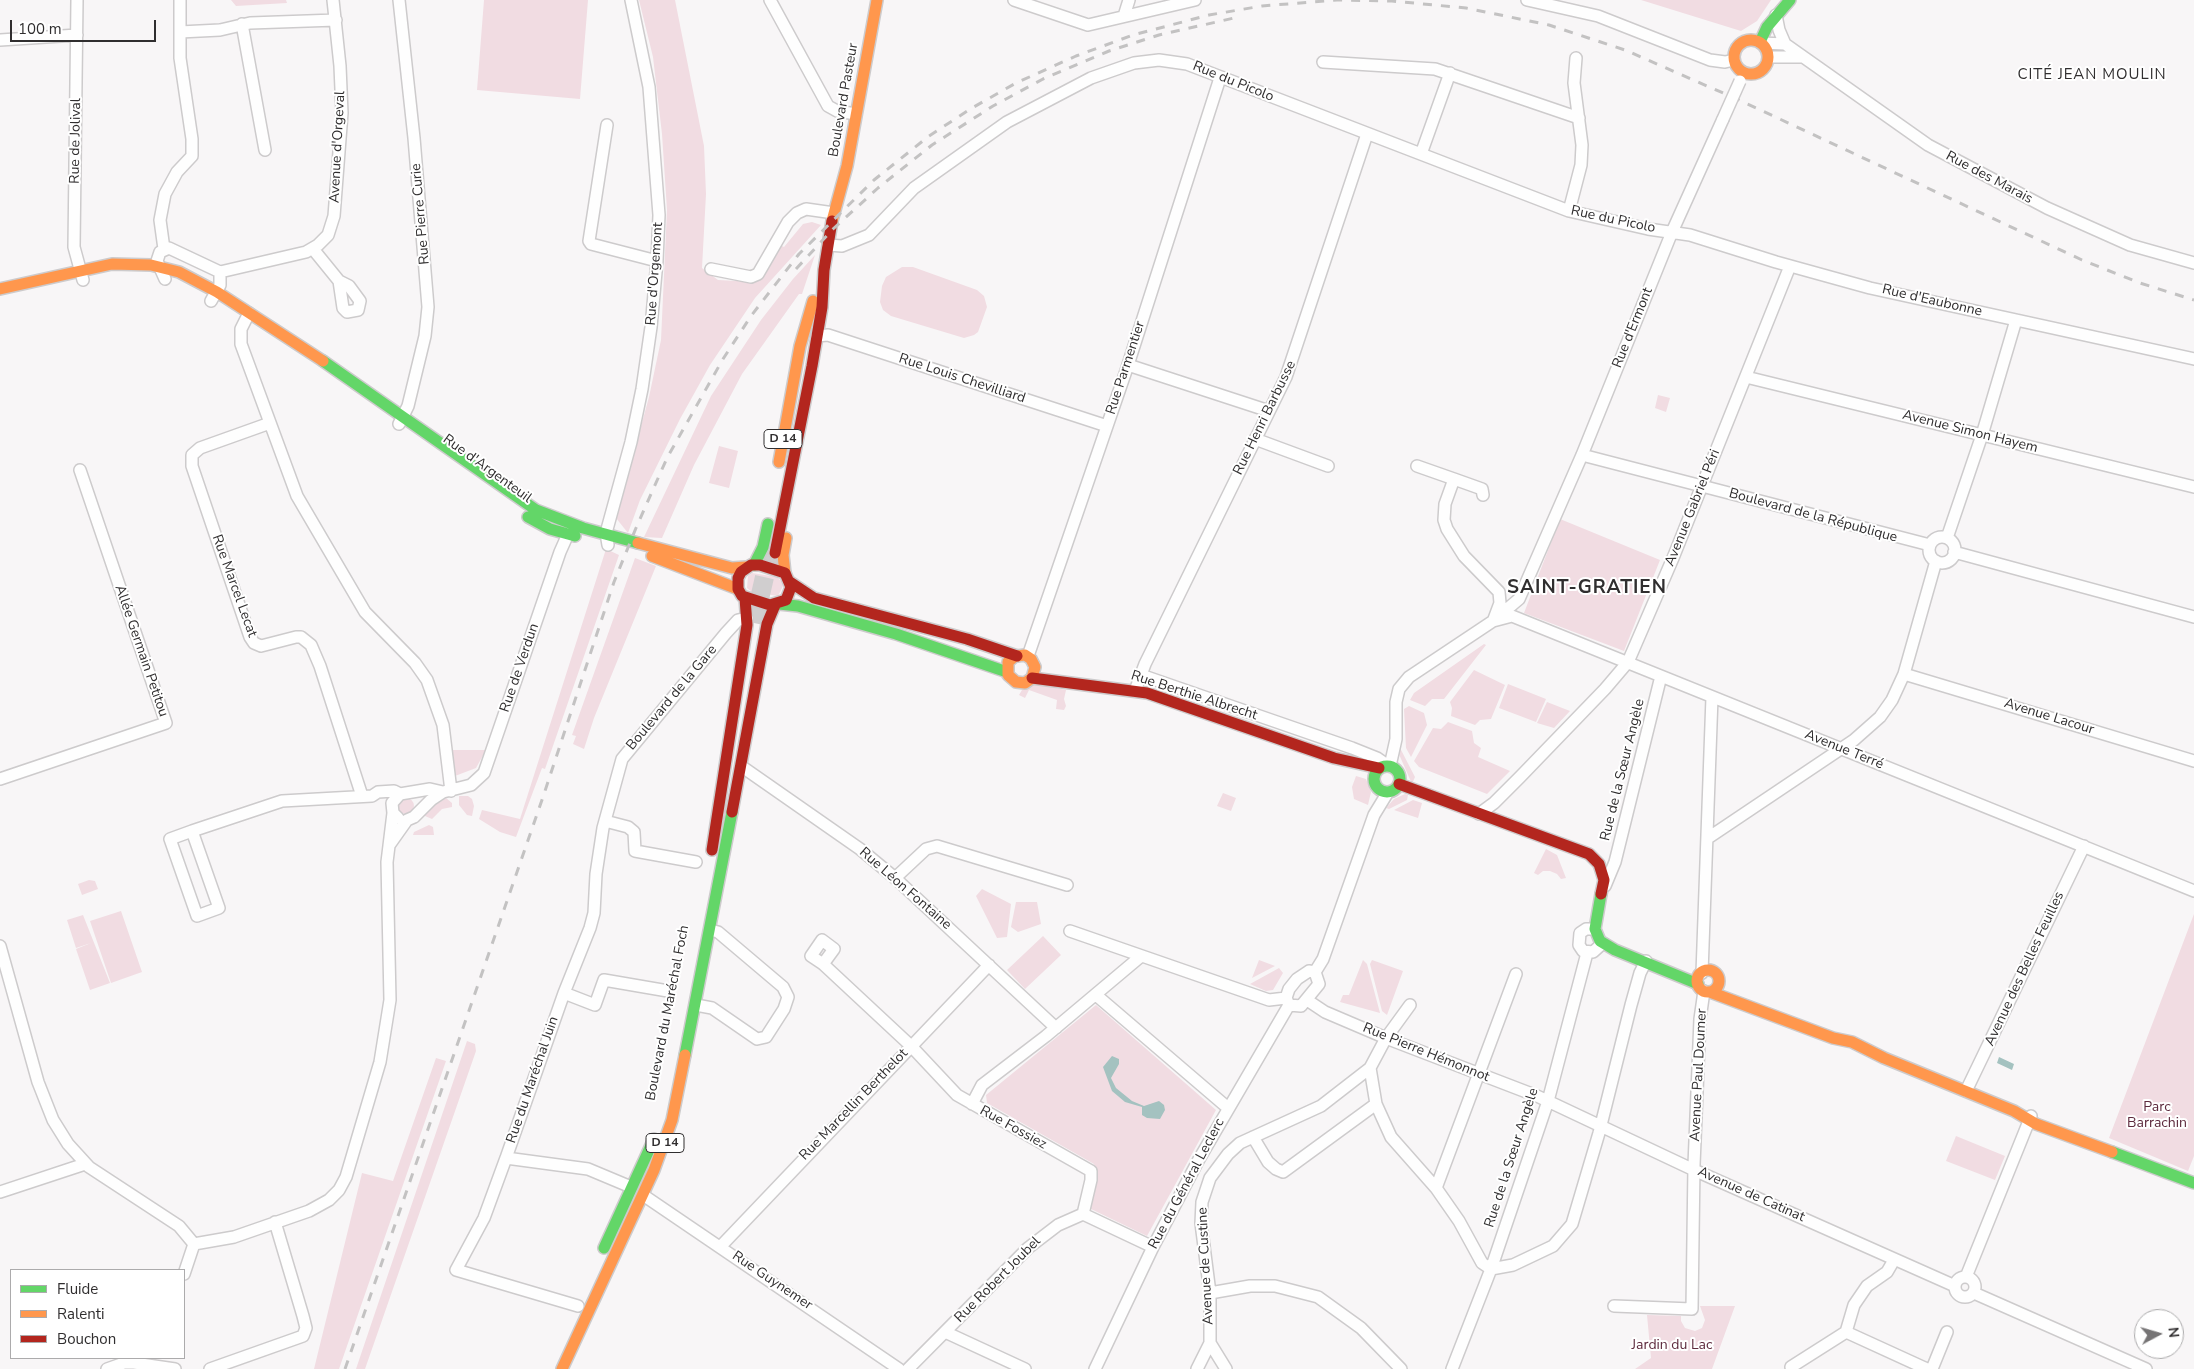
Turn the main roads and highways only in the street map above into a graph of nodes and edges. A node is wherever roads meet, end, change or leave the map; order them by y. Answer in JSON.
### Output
{"nodes":[{"id":1,"x":865,"y":0,"type":"edge"},
{"id":2,"x":877,"y":0,"type":"edge"},
{"id":3,"x":1790,"y":0,"type":"edge"},
{"id":4,"x":1761,"y":42,"type":"junction"},
{"id":5,"x":851,"y":114,"type":"junction"},
{"id":6,"x":835,"y":209,"type":"junction"},
{"id":7,"x":824,"y":270,"type":"junction"},
{"id":8,"x":81,"y":275,"type":"junction"},
{"id":9,"x":0,"y":289,"type":"edge"},
{"id":10,"x":214,"y":296,"type":"junction"},
{"id":11,"x":0,"y":298,"type":"edge"},
{"id":12,"x":809,"y":312,"type":"junction"},
{"id":13,"x":811,"y":371,"type":"junction"},
{"id":14,"x":402,"y":420,"type":"junction"},
{"id":15,"x":777,"y":471,"type":"dead end"},
{"id":16,"x":770,"y":509,"type":"dead end"},
{"id":17,"x":607,"y":539,"type":"junction"},
{"id":18,"x":750,"y":566,"type":"junction"},
{"id":19,"x":788,"y":578,"type":"junction"},
{"id":20,"x":742,"y":594,"type":"junction"},
{"id":21,"x":777,"y":604,"type":"junction"},
{"id":22,"x":753,"y":621,"type":"junction"},
{"id":23,"x":914,"y":624,"type":"junction"},
{"id":24,"x":942,"y":651,"type":"junction"},
{"id":25,"x":1015,"y":656,"type":"junction"},
{"id":26,"x":1007,"y":672,"type":"junction"},
{"id":27,"x":1036,"y":675,"type":"junction"},
{"id":28,"x":1382,"y":769,"type":"junction"},
{"id":29,"x":1399,"y":784,"type":"junction"},
{"id":30,"x":716,"y":900,"type":"junction"},
{"id":31,"x":1719,"y":982,"type":"junction"},
{"id":32,"x":1703,"y":985,"type":"junction"},
{"id":33,"x":1777,"y":1016,"type":"junction"},
{"id":34,"x":2194,"y":1183,"type":"edge"},
{"id":35,"x":597,"y":1263,"type":"dead end"},
{"id":36,"x":580,"y":1301,"type":"road end"},
{"id":37,"x":549,"y":1369,"type":"edge"},
{"id":38,"x":562,"y":1369,"type":"edge"}],
"edges":[{"from":1,"to":5,"type":"main road","name":"Boulevard Pasteur","number":"D 14"},
{"from":2,"to":5,"type":"main road","name":"Boulevard Pasteur","number":"D 14"},
{"from":3,"to":4,"type":"main road"},
{"from":4,"to":4,"type":"main road"},
{"from":5,"to":6,"type":"main road","name":"Boulevard Pasteur","number":"D 14"},
{"from":5,"to":6,"type":"main road","name":"Boulevard Pasteur","number":"D 14"},
{"from":6,"to":7,"type":"main road","name":"Boulevard Pasteur","number":"D 14"},
{"from":7,"to":12,"type":"main road","name":"Boulevard Pasteur","number":"D 14"},
{"from":7,"to":13,"type":"main road","name":"Boulevard Pasteur","number":"D 14"},
{"from":8,"to":9,"type":"main road"},
{"from":8,"to":10,"type":"main road","name":"Rue d'Argenteuil"},
{"from":8,"to":10,"type":"main road","name":"Rue d'Argenteuil"},
{"from":8,"to":11,"type":"main road"},
{"from":10,"to":14,"type":"main road","name":"Rue d'Argenteuil"},
{"from":12,"to":13,"type":"main road","name":"Boulevard Pasteur","number":"D 14"},
{"from":12,"to":15,"type":"main road","name":"Boulevard Pasteur","number":"D 14"},
{"from":13,"to":19,"type":"main road","name":"Boulevard Pasteur","number":"D 14"},
{"from":14,"to":17,"type":"main road","name":"Rue d'Argenteuil"},
{"from":14,"to":17,"type":"main road","name":"Rue d'Argenteuil"},
{"from":16,"to":18,"type":"main road"},
{"from":17,"to":18,"type":"main road","name":"Rue d'Argenteuil"},
{"from":17,"to":20,"type":"main road","name":"Rue d'Argenteuil"},
{"from":18,"to":19,"type":"main road","name":"Rue d'Argenteuil"},
{"from":18,"to":20,"type":"main road"},
{"from":19,"to":21,"type":"main road","name":"Boulevard du Maréchal Foch"},
{"from":19,"to":23,"type":"main road","name":"Rue Berthie Albrecht"},
{"from":20,"to":21,"type":"main road","name":"Rue d'Argenteuil"},
{"from":20,"to":22,"type":"main road","name":"Boulevard du Maréchal Foch","number":"D 14"},
{"from":21,"to":24,"type":"main road","name":"Rue Berthie Albrecht"},
{"from":21,"to":30,"type":"main road","name":"Boulevard du Maréchal Foch","number":"D 14"},
{"from":22,"to":30,"type":"main road","name":"Boulevard du Maréchal Foch","number":"D 14"},
{"from":22,"to":35,"type":"main road","name":"Boulevard du Maréchal Foch","number":"D 14"},
{"from":23,"to":24,"type":"main road","name":"Rue Berthie Albrecht"},
{"from":23,"to":25,"type":"main road","name":"Rue Berthie Albrecht"},
{"from":24,"to":26,"type":"main road","name":"Rue Berthie Albrecht"},
{"from":25,"to":26,"type":"main road"},
{"from":25,"to":27,"type":"main road","name":"Rue Berthie Albrecht"},
{"from":26,"to":27,"type":"main road","name":"Rue Berthie Albrecht"},
{"from":27,"to":28,"type":"main road","name":"Rue Berthie Albrecht"},
{"from":28,"to":29,"type":"main road"},
{"from":28,"to":29,"type":"main road"},
{"from":29,"to":32,"type":"main road","name":"Rue de la Sœur Angèle"},
{"from":30,"to":38,"type":"main road","name":"Boulevard du Maréchal Foch","number":"D 14"},
{"from":31,"to":32,"type":"main road"},
{"from":31,"to":32,"type":"main road"},
{"from":31,"to":33,"type":"main road"},
{"from":32,"to":33,"type":"main road"},
{"from":33,"to":34,"type":"main road"},
{"from":36,"to":37,"type":"main road"}]}
